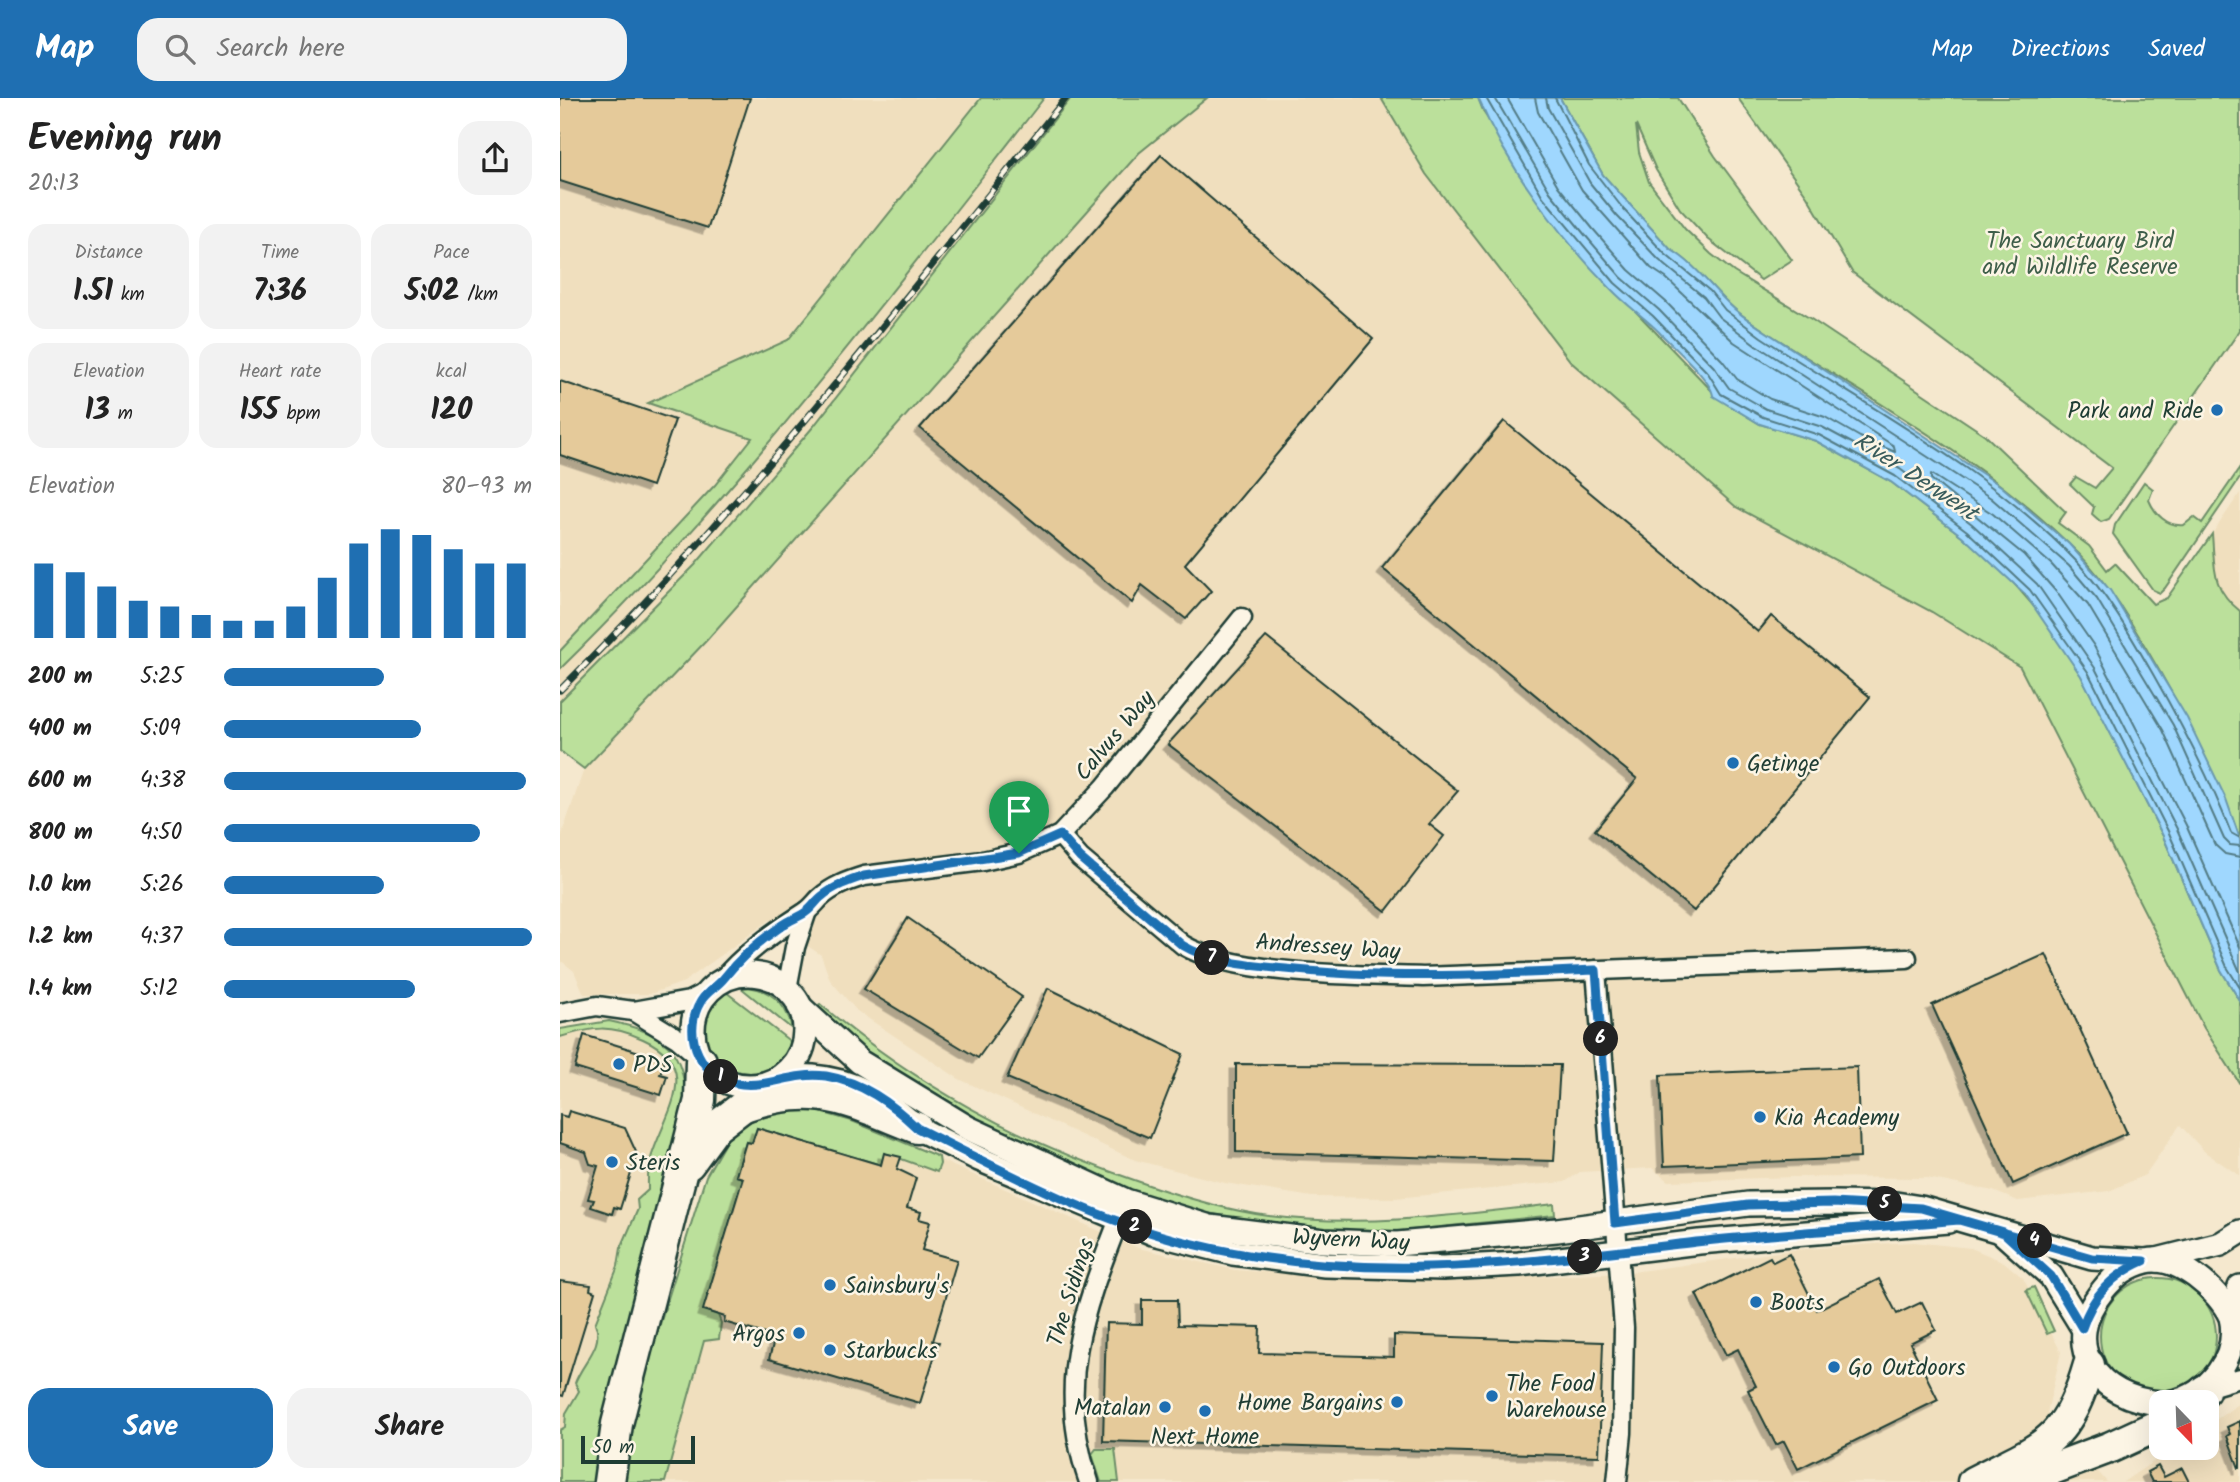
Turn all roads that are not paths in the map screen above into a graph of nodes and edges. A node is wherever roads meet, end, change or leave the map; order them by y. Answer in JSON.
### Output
{"nodes":[{"id":1,"x":1242,"y":618,"type":"dead end"},
{"id":2,"x":1060,"y":835,"type":"junction"},
{"id":3,"x":807,"y":911,"type":"junction"},
{"id":4,"x":1907,"y":958,"type":"dead end"},
{"id":5,"x":1596,"y":970,"type":"junction"},
{"id":6,"x":715,"y":987,"type":"junction"},
{"id":7,"x":793,"y":998,"type":"junction"},
{"id":8,"x":633,"y":1012,"type":"junction"},
{"id":9,"x":560,"y":1013,"type":"edge"},
{"id":10,"x":700,"y":1059,"type":"junction"},
{"id":11,"x":779,"y":1078,"type":"junction"},
{"id":12,"x":744,"y":1105,"type":"junction"},
{"id":13,"x":917,"y":1128,"type":"junction"},
{"id":14,"x":683,"y":1173,"type":"junction"},
{"id":15,"x":1122,"y":1211,"type":"junction"},
{"id":16,"x":1959,"y":1220,"type":"junction"},
{"id":17,"x":1615,"y":1223,"type":"junction"},
{"id":18,"x":2003,"y":1232,"type":"junction"},
{"id":19,"x":2240,"y":1232,"type":"edge"},
{"id":20,"x":1618,"y":1253,"type":"junction"},
{"id":21,"x":2150,"y":1261,"type":"junction"},
{"id":22,"x":2240,"y":1287,"type":"edge"},
{"id":23,"x":2082,"y":1328,"type":"junction"},
{"id":24,"x":2235,"y":1328,"type":"edge"},
{"id":25,"x":2089,"y":1365,"type":"junction"},
{"id":26,"x":2240,"y":1378,"type":"edge"},
{"id":27,"x":2205,"y":1390,"type":"edge"},
{"id":28,"x":2210,"y":1390,"type":"edge"},
{"id":29,"x":2149,"y":1401,"type":"edge"},
{"id":30,"x":2149,"y":1430,"type":"edge"},
{"id":31,"x":609,"y":1482,"type":"edge"},
{"id":32,"x":1089,"y":1482,"type":"edge"},
{"id":33,"x":1617,"y":1482,"type":"edge"},
{"id":34,"x":1973,"y":1482,"type":"edge"},
{"id":35,"x":2018,"y":1482,"type":"edge"}],
"edges":[{"from":1,"to":2,"type":"street","name":"Calvus Way"},
{"from":2,"to":3,"type":"street","name":"Calvus Way"},
{"from":2,"to":5,"type":"street","name":"Andressey Way"},
{"from":3,"to":6,"type":"street","name":"Calvus Way"},
{"from":3,"to":7,"type":"street"},
{"from":4,"to":5,"type":"street","name":"Andressey Way"},
{"from":5,"to":17,"type":"street"},
{"from":6,"to":7,"type":"street"},
{"from":6,"to":8,"type":"street"},
{"from":6,"to":10,"type":"street"},
{"from":7,"to":11,"type":"street"},
{"from":7,"to":15,"type":"street","name":"Wyvern Way"},
{"from":8,"to":9,"type":"street"},
{"from":8,"to":10,"type":"street"},
{"from":10,"to":11,"type":"street"},
{"from":10,"to":14,"type":"highway"},
{"from":11,"to":12,"type":"highway"},
{"from":11,"to":13,"type":"street","name":"Wyvern Way"},
{"from":12,"to":13,"type":"highway"},
{"from":12,"to":14,"type":"highway"},
{"from":13,"to":15,"type":"street","name":"Wyvern Way"},
{"from":14,"to":31,"type":"highway"},
{"from":15,"to":17,"type":"street","name":"Wyvern Way"},
{"from":15,"to":20,"type":"street","name":"Wyvern Way"},
{"from":15,"to":32,"type":"street","name":"The Sidings"},
{"from":16,"to":17,"type":"street","name":"Wyvern Way"},
{"from":16,"to":18,"type":"street","name":"Wyvern Way"},
{"from":16,"to":20,"type":"street","name":"Wyvern Way"},
{"from":17,"to":20,"type":"street"},
{"from":18,"to":21,"type":"street","name":"Wyvern Way"},
{"from":18,"to":23,"type":"street","name":"Wyvern Way"},
{"from":19,"to":21,"type":"street"},
{"from":20,"to":33,"type":"street"},
{"from":21,"to":23,"type":"street"},
{"from":21,"to":24,"type":"street"},
{"from":22,"to":24,"type":"street"},
{"from":23,"to":25,"type":"street"},
{"from":24,"to":27,"type":"street"},
{"from":25,"to":29,"type":"street"},
{"from":25,"to":34,"type":"highway"},
{"from":26,"to":28,"type":"street"},
{"from":30,"to":35,"type":"highway"}]}
